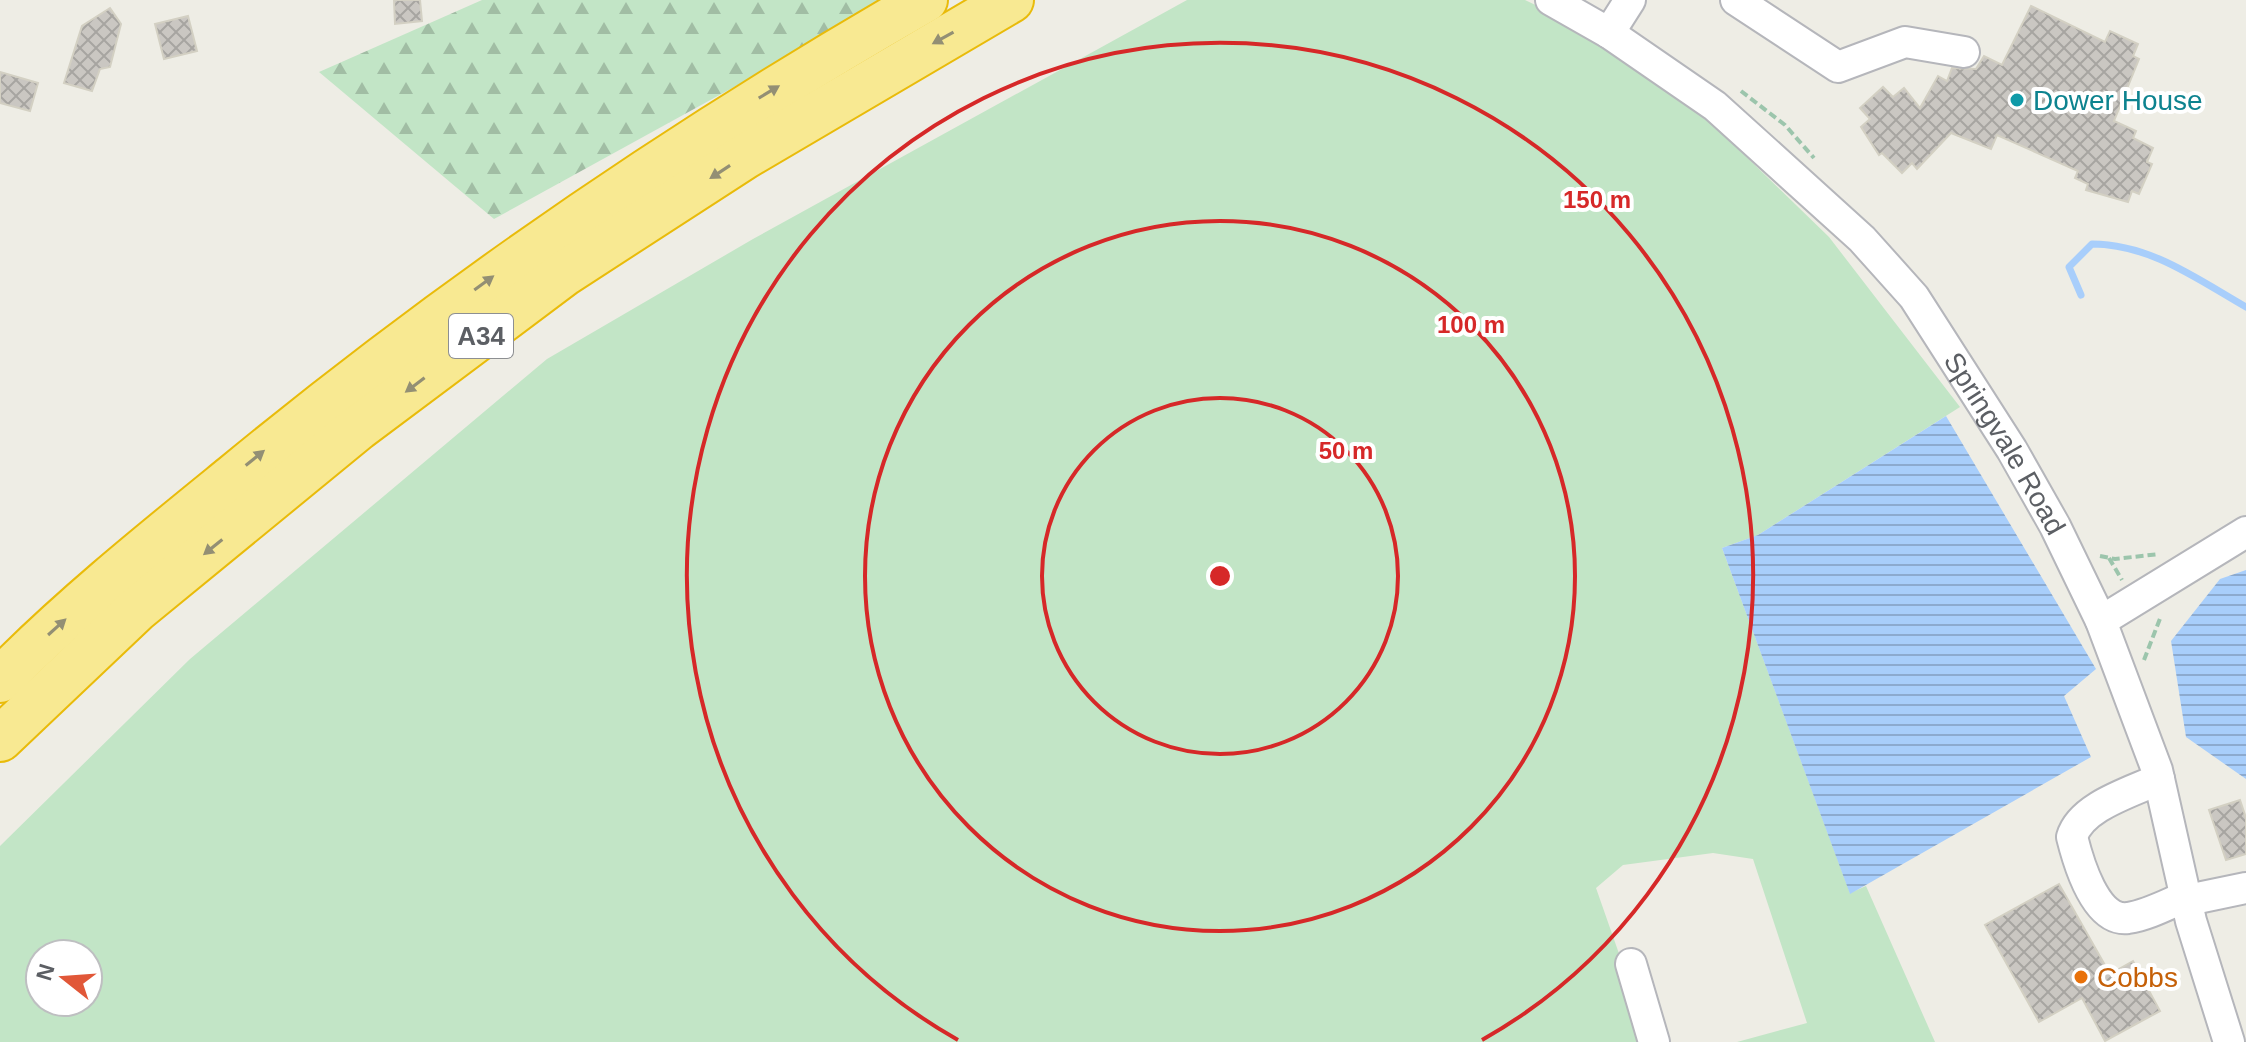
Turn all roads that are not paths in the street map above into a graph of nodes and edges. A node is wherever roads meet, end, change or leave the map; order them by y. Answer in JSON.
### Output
{"nodes":[{"id":1,"x":925,"y":0,"type":"edge"},
{"id":2,"x":1011,"y":0,"type":"edge"},
{"id":3,"x":1551,"y":0,"type":"edge"},
{"id":4,"x":1630,"y":0,"type":"edge"},
{"id":5,"x":1736,"y":0,"type":"edge"},
{"id":6,"x":1609,"y":33,"type":"junction"},
{"id":7,"x":1964,"y":52,"type":"dead end"},
{"id":8,"x":2246,"y":532,"type":"edge"},
{"id":9,"x":2101,"y":621,"type":"junction"},
{"id":10,"x":0,"y":680,"type":"edge"},
{"id":11,"x":0,"y":739,"type":"edge"},
{"id":12,"x":2159,"y":779,"type":"junction"},
{"id":13,"x":2246,"y":888,"type":"edge"},
{"id":14,"x":2188,"y":898,"type":"junction"},
{"id":15,"x":1631,"y":964,"type":"dead end"},
{"id":16,"x":1654,"y":1042,"type":"edge"},
{"id":17,"x":2229,"y":1042,"type":"edge"}],
"edges":[{"from":10,"to":1,"type":"highway","number":"A34","one_way":true},
{"from":2,"to":11,"type":"highway","number":"A34","one_way":true},
{"from":3,"to":6,"type":"street","name":"Springvale Road"},
{"from":4,"to":6,"type":"street"},
{"from":5,"to":7,"type":"street"},
{"from":6,"to":9,"type":"street","name":"Springvale Road"},
{"from":8,"to":9,"type":"street"},
{"from":9,"to":12,"type":"street","name":"Springvale Road"},
{"from":12,"to":14,"type":"street","name":"Springvale Road"},
{"from":12,"to":14,"type":"street"},
{"from":13,"to":14,"type":"street"},
{"from":14,"to":17,"type":"street","name":"Springvale Road"},
{"from":15,"to":16,"type":"street"}]}
